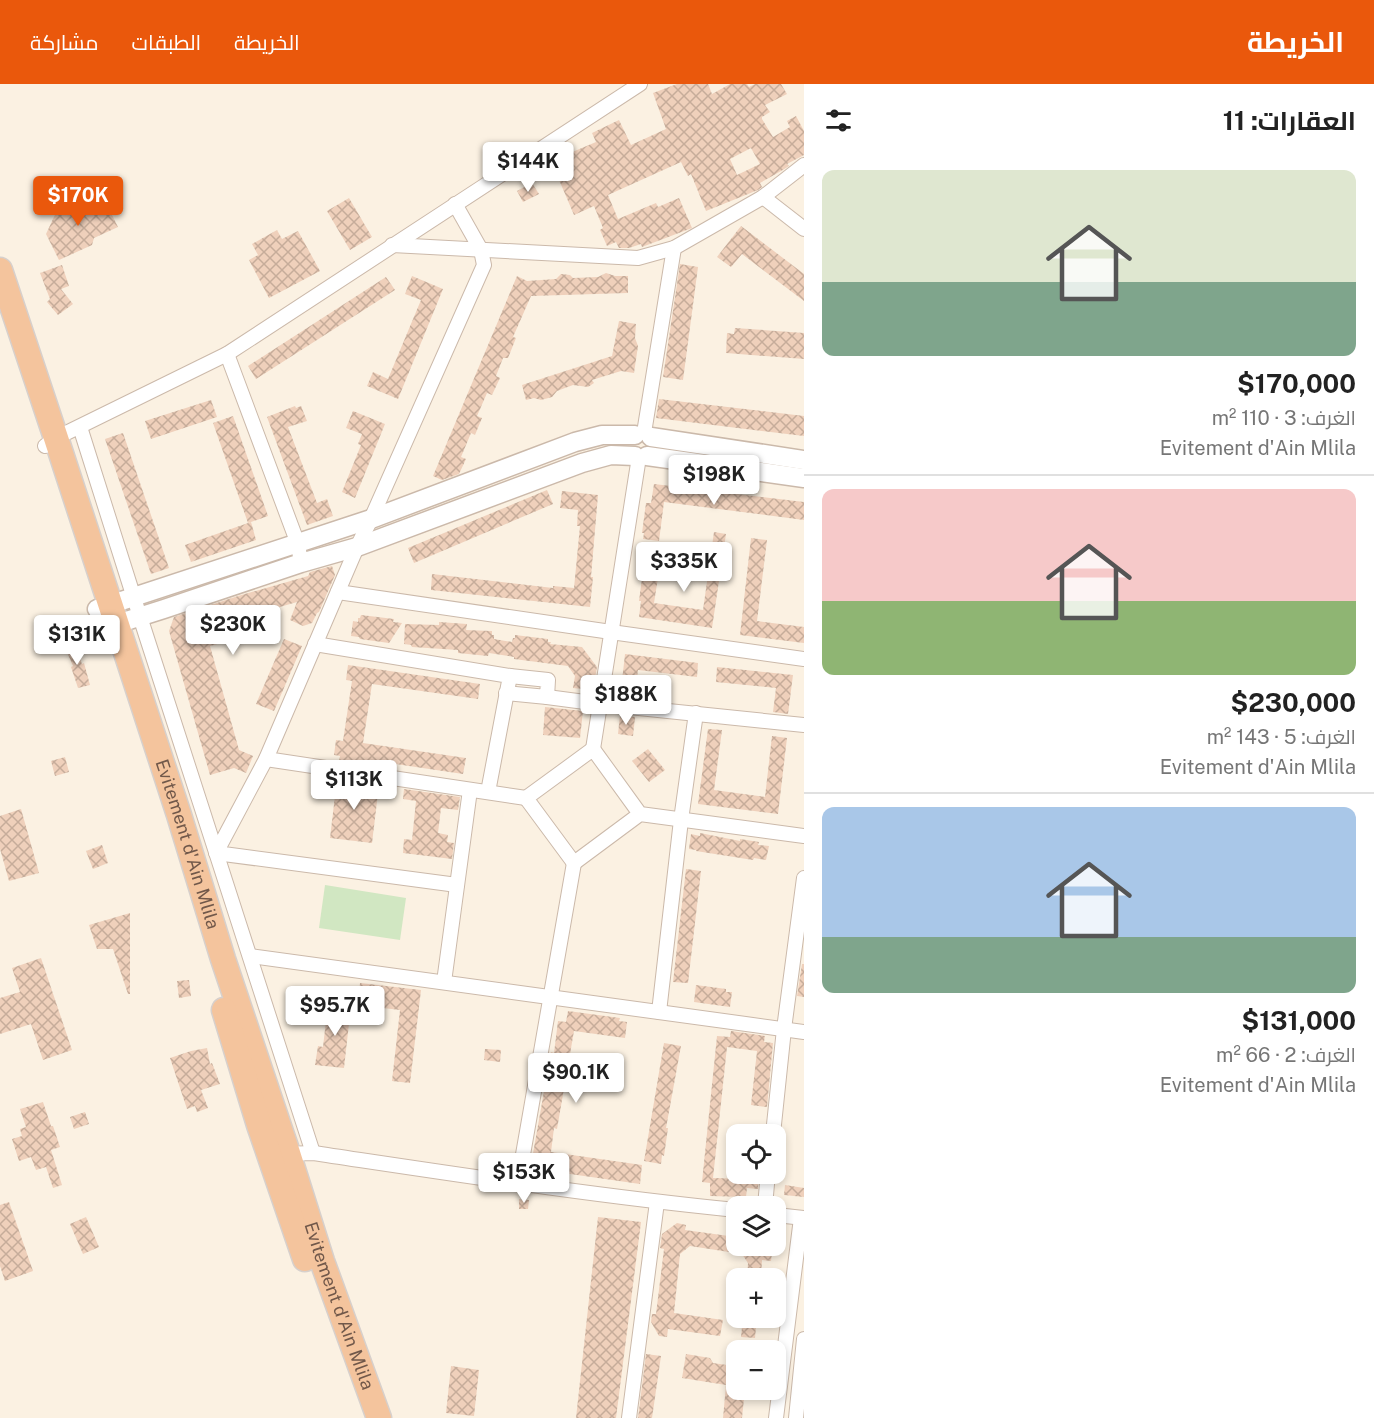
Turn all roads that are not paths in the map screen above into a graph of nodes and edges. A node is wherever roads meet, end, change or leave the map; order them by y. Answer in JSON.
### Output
{"nodes":[{"id":1,"x":640,"y":84,"type":"edge"},
{"id":2,"x":804,"y":165,"type":"edge"},
{"id":3,"x":763,"y":197,"type":"junction"},
{"id":4,"x":456,"y":204,"type":"junction"},
{"id":5,"x":804,"y":229,"type":"edge"},
{"id":6,"x":392,"y":245,"type":"junction"},
{"id":7,"x":674,"y":248,"type":"junction"},
{"id":8,"x":481,"y":250,"type":"junction"},
{"id":9,"x":0,"y":270,"type":"edge"},
{"id":10,"x":0,"y":314,"type":"edge"},
{"id":11,"x":227,"y":354,"type":"junction"},
{"id":12,"x":80,"y":427,"type":"junction"},
{"id":13,"x":643,"y":435,"type":"junction"},
{"id":14,"x":51,"y":442,"type":"junction"},
{"id":15,"x":640,"y":456,"type":"junction"},
{"id":16,"x":804,"y":460,"type":"edge"},
{"id":17,"x":804,"y":478,"type":"edge"},
{"id":18,"x":371,"y":519,"type":"junction"},
{"id":19,"x":298,"y":544,"type":"junction"},
{"id":20,"x":357,"y":547,"type":"junction"},
{"id":21,"x":301,"y":563,"type":"junction"},
{"id":22,"x":338,"y":592,"type":"junction"},
{"id":23,"x":134,"y":598,"type":"junction"},
{"id":24,"x":107,"y":616,"type":"junction"},
{"id":25,"x":140,"y":616,"type":"junction"},
{"id":26,"x":611,"y":632,"type":"junction"},
{"id":27,"x":315,"y":644,"type":"junction"},
{"id":28,"x":804,"y":659,"type":"edge"},
{"id":29,"x":510,"y":676,"type":"junction"},
{"id":30,"x":506,"y":693,"type":"junction"},
{"id":31,"x":547,"y":697,"type":"junction"},
{"id":32,"x":600,"y":704,"type":"junction"},
{"id":33,"x":696,"y":713,"type":"junction"},
{"id":34,"x":804,"y":724,"type":"edge"},
{"id":35,"x":593,"y":750,"type":"junction"},
{"id":36,"x":266,"y":759,"type":"junction"},
{"id":37,"x":470,"y":790,"type":"junction"},
{"id":38,"x":488,"y":792,"type":"junction"},
{"id":39,"x":526,"y":798,"type":"junction"},
{"id":40,"x":640,"y":814,"type":"junction"},
{"id":41,"x":681,"y":820,"type":"junction"},
{"id":42,"x":804,"y":836,"type":"edge"},
{"id":43,"x":216,"y":853,"type":"junction"},
{"id":44,"x":574,"y":863,"type":"junction"},
{"id":45,"x":804,"y":878,"type":"edge"},
{"id":46,"x":457,"y":885,"type":"junction"},
{"id":47,"x":250,"y":956,"type":"junction"},
{"id":48,"x":444,"y":982,"type":"junction"},
{"id":49,"x":550,"y":998,"type":"junction"},
{"id":50,"x":659,"y":1012,"type":"junction"},
{"id":51,"x":784,"y":1029,"type":"junction"},
{"id":52,"x":804,"y":1032,"type":"edge"},
{"id":53,"x":774,"y":1124,"type":"edge"},
{"id":54,"x":313,"y":1153,"type":"junction"},
{"id":55,"x":279,"y":1155,"type":"junction"},
{"id":56,"x":518,"y":1183,"type":"junction"},
{"id":57,"x":657,"y":1203,"type":"junction"},
{"id":58,"x":726,"y":1209,"type":"edge"},
{"id":59,"x":786,"y":1216,"type":"edge"},
{"id":60,"x":803,"y":1218,"type":"edge"},
{"id":61,"x":804,"y":1339,"type":"edge"},
{"id":62,"x":362,"y":1418,"type":"edge"},
{"id":63,"x":379,"y":1418,"type":"edge"},
{"id":64,"x":629,"y":1418,"type":"edge"},
{"id":65,"x":776,"y":1418,"type":"edge"},
{"id":66,"x":796,"y":1418,"type":"edge"}],
"edges":[{"from":1,"to":4,"type":"street"},
{"from":2,"to":3,"type":"street"},
{"from":3,"to":5,"type":"street"},
{"from":3,"to":7,"type":"street"},
{"from":4,"to":6,"type":"street"},
{"from":4,"to":8,"type":"street"},
{"from":6,"to":8,"type":"street"},
{"from":6,"to":11,"type":"street"},
{"from":7,"to":8,"type":"street"},
{"from":7,"to":13,"type":"street"},
{"from":8,"to":18,"type":"street"},
{"from":9,"to":14,"type":"highway","name":"Evitement d'Ain Mlila"},
{"from":10,"to":14,"type":"highway","name":"Evitement d'Ain Mlila"},
{"from":11,"to":12,"type":"street"},
{"from":11,"to":19,"type":"street"},
{"from":12,"to":14,"type":"street"},
{"from":12,"to":23,"type":"street"},
{"from":13,"to":15,"type":"street"},
{"from":13,"to":16,"type":"street"},
{"from":13,"to":18,"type":"street"},
{"from":14,"to":24,"type":"highway","name":"Evitement d'Ain Mlila"},
{"from":15,"to":17,"type":"street"},
{"from":15,"to":20,"type":"street"},
{"from":15,"to":26,"type":"street"},
{"from":18,"to":19,"type":"street"},
{"from":18,"to":20,"type":"street"},
{"from":19,"to":21,"type":"street"},
{"from":19,"to":23,"type":"street"},
{"from":20,"to":21,"type":"street"},
{"from":20,"to":22,"type":"street"},
{"from":21,"to":25,"type":"street"},
{"from":22,"to":26,"type":"street"},
{"from":22,"to":27,"type":"street"},
{"from":23,"to":24,"type":"street"},
{"from":23,"to":25,"type":"street"},
{"from":24,"to":25,"type":"street"},
{"from":24,"to":55,"type":"highway","name":"Evitement d'Ain Mlila"},
{"from":25,"to":43,"type":"street"},
{"from":26,"to":28,"type":"street"},
{"from":26,"to":32,"type":"street"},
{"from":27,"to":29,"type":"street"},
{"from":27,"to":36,"type":"street"},
{"from":29,"to":30,"type":"street"},
{"from":29,"to":31,"type":"street"},
{"from":30,"to":31,"type":"street"},
{"from":30,"to":38,"type":"street"},
{"from":31,"to":32,"type":"street"},
{"from":32,"to":33,"type":"street"},
{"from":32,"to":35,"type":"street"},
{"from":33,"to":34,"type":"street"},
{"from":33,"to":41,"type":"street"},
{"from":35,"to":39,"type":"street"},
{"from":35,"to":40,"type":"street"},
{"from":36,"to":37,"type":"street"},
{"from":36,"to":43,"type":"street"},
{"from":37,"to":38,"type":"street"},
{"from":37,"to":46,"type":"street"},
{"from":38,"to":39,"type":"street"},
{"from":39,"to":44,"type":"street"},
{"from":40,"to":41,"type":"street"},
{"from":40,"to":44,"type":"street"},
{"from":41,"to":42,"type":"street"},
{"from":41,"to":50,"type":"street"},
{"from":43,"to":46,"type":"street"},
{"from":43,"to":47,"type":"street"},
{"from":44,"to":49,"type":"street"},
{"from":45,"to":51,"type":"street"},
{"from":46,"to":48,"type":"street"},
{"from":47,"to":48,"type":"street"},
{"from":47,"to":54,"type":"street"},
{"from":48,"to":49,"type":"street"},
{"from":49,"to":50,"type":"street"},
{"from":49,"to":56,"type":"street"},
{"from":50,"to":51,"type":"street"},
{"from":51,"to":52,"type":"street"},
{"from":51,"to":53,"type":"street"},
{"from":54,"to":55,"type":"street"},
{"from":54,"to":56,"type":"street"},
{"from":55,"to":62,"type":"highway","name":"Evitement d'Ain Mlila"},
{"from":55,"to":63,"type":"highway","name":"Evitement d'Ain Mlila"},
{"from":56,"to":57,"type":"street"},
{"from":57,"to":58,"type":"street"},
{"from":57,"to":64,"type":"street"},
{"from":59,"to":60,"type":"street"},
{"from":60,"to":65,"type":"street"},
{"from":61,"to":66,"type":"street"}]}
